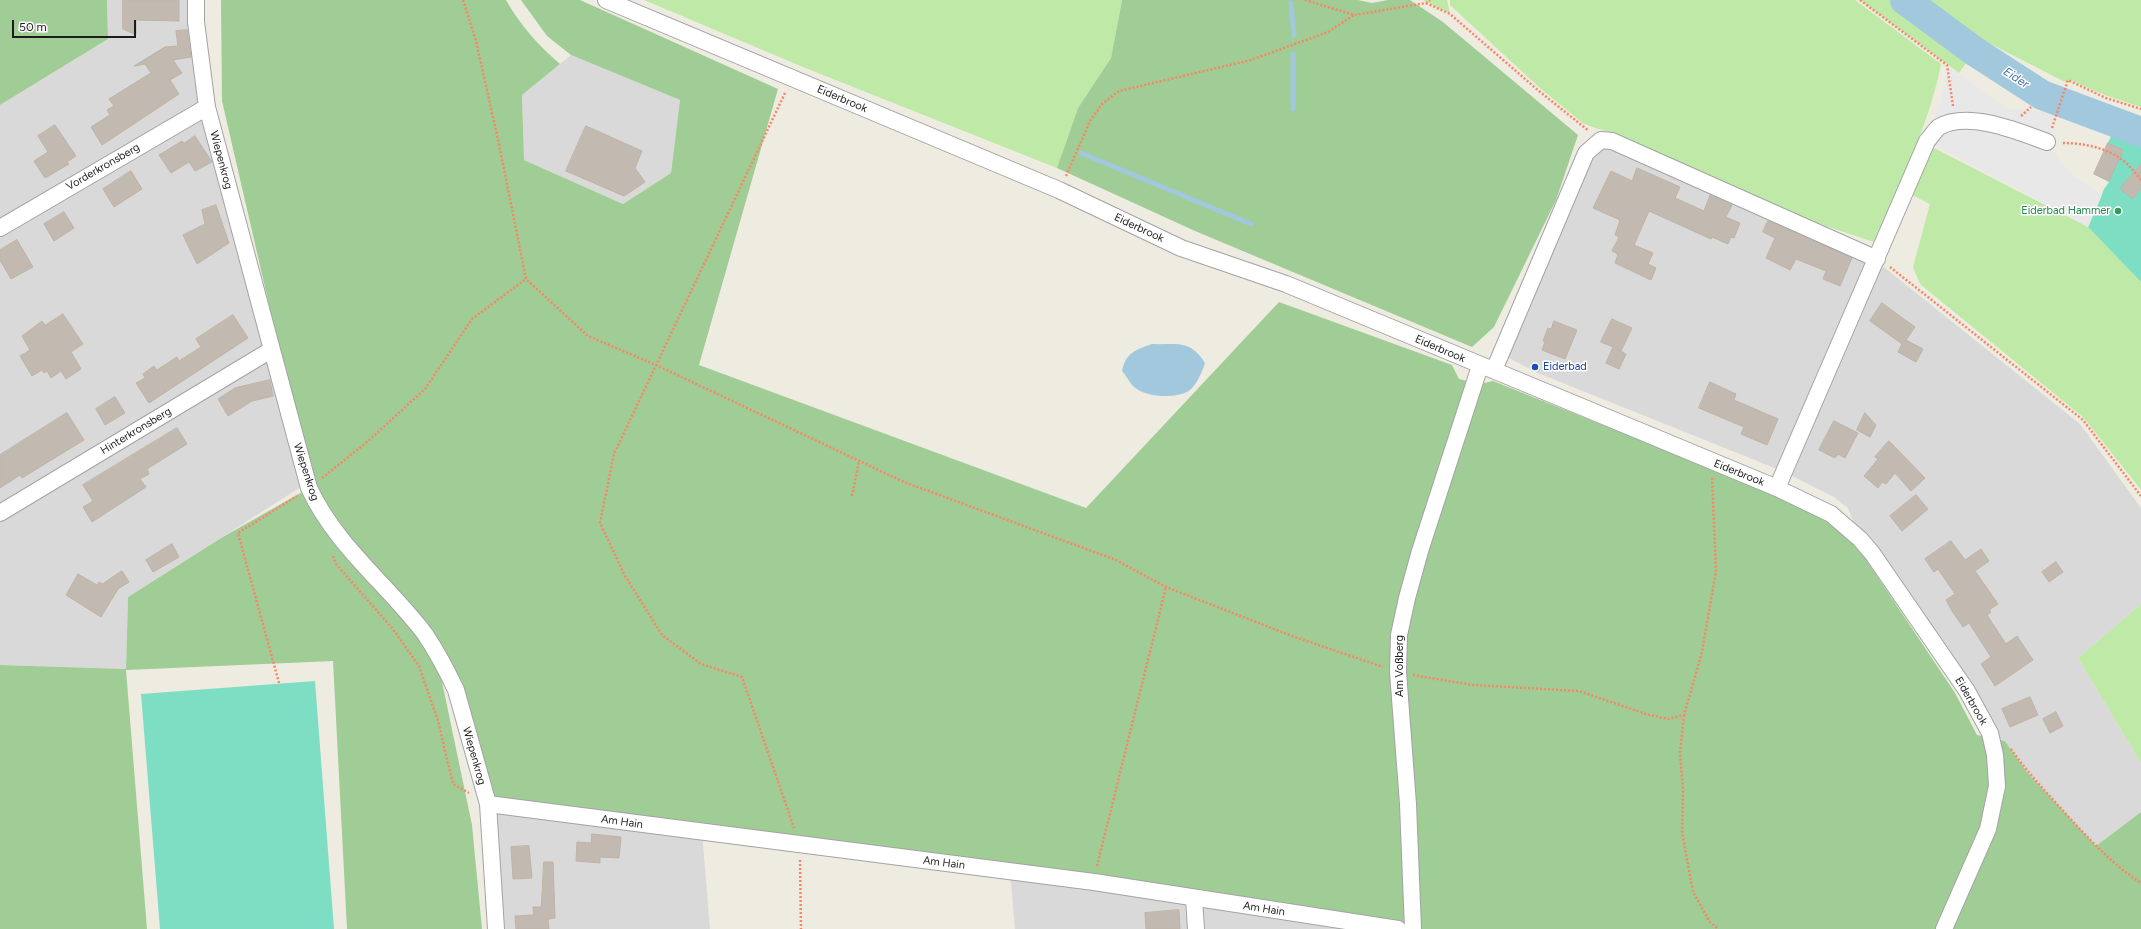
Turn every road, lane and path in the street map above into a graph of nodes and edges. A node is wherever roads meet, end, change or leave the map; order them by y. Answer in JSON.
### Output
{"nodes":[{"id":1,"x":196,"y":0,"type":"edge"},
{"id":2,"x":463,"y":0,"type":"edge"},
{"id":3,"x":606,"y":0,"type":"edge"},
{"id":4,"x":1305,"y":0,"type":"edge"},
{"id":5,"x":1430,"y":0,"type":"edge"},
{"id":6,"x":1860,"y":0,"type":"edge"},
{"id":7,"x":1426,"y":3,"type":"junction"},
{"id":8,"x":1354,"y":15,"type":"junction"},
{"id":9,"x":206,"y":107,"type":"junction"},
{"id":10,"x":777,"y":108,"type":"dead end"},
{"id":11,"x":2141,"y":109,"type":"edge"},
{"id":12,"x":2057,"y":112,"type":"dead end"},
{"id":13,"x":1956,"y":122,"type":"junction"},
{"id":14,"x":1598,"y":141,"type":"junction"},
{"id":15,"x":2047,"y":142,"type":"joint"},
{"id":16,"x":2141,"y":180,"type":"edge"},
{"id":17,"x":1059,"y":190,"type":"junction"},
{"id":18,"x":0,"y":228,"type":"edge"},
{"id":19,"x":1877,"y":258,"type":"junction"},
{"id":20,"x":526,"y":279,"type":"junction"},
{"id":21,"x":271,"y":350,"type":"junction"},
{"id":22,"x":656,"y":365,"type":"junction"},
{"id":23,"x":1487,"y":368,"type":"junction"},
{"id":24,"x":1708,"y":460,"type":"junction"},
{"id":25,"x":859,"y":461,"type":"junction"},
{"id":26,"x":309,"y":488,"type":"junction"},
{"id":27,"x":1777,"y":488,"type":"junction"},
{"id":28,"x":852,"y":496,"type":"dead end"},
{"id":29,"x":2141,"y":496,"type":"edge"},
{"id":30,"x":0,"y":513,"type":"edge"},
{"id":31,"x":332,"y":553,"type":"dead end"},
{"id":32,"x":1166,"y":587,"type":"junction"},
{"id":33,"x":1398,"y":672,"type":"junction"},
{"id":34,"x":279,"y":683,"type":"dead end"},
{"id":35,"x":1684,"y":715,"type":"junction"},
{"id":36,"x":1990,"y":734,"type":"junction"},
{"id":37,"x":488,"y":804,"type":"junction"},
{"id":38,"x":800,"y":845,"type":"junction"},
{"id":39,"x":1094,"y":882,"type":"junction"},
{"id":40,"x":2141,"y":883,"type":"edge"},
{"id":41,"x":1194,"y":898,"type":"junction"},
{"id":42,"x":496,"y":929,"type":"edge"},
{"id":43,"x":801,"y":929,"type":"edge"},
{"id":44,"x":1196,"y":929,"type":"edge"},
{"id":45,"x":1398,"y":929,"type":"edge"},
{"id":46,"x":1413,"y":929,"type":"edge"},
{"id":47,"x":1718,"y":929,"type":"edge"},
{"id":48,"x":1944,"y":929,"type":"edge"}],
"edges":[{"from":1,"to":9,"type":"street","name":"Wiepenkrog"},
{"from":2,"to":20,"type":"path"},
{"from":3,"to":17,"type":"street","name":"Eiderbrook"},
{"from":4,"to":8,"type":"path"},
{"from":5,"to":7,"type":"path"},
{"from":6,"to":13,"type":"path"},
{"from":7,"to":8,"type":"path"},
{"from":7,"to":14,"type":"path"},
{"from":8,"to":17,"type":"path"},
{"from":9,"to":18,"type":"street","name":"Vorderkronsberg"},
{"from":9,"to":21,"type":"street","name":"Wiepenkrog"},
{"from":10,"to":22,"type":"path"},
{"from":11,"to":12,"type":"path"},
{"from":13,"to":15,"type":"street"},
{"from":13,"to":19,"type":"street"},
{"from":14,"to":19,"type":"street"},
{"from":14,"to":23,"type":"street","name":"Am Voßberg"},
{"from":15,"to":16,"type":"path"},
{"from":17,"to":23,"type":"street","name":"Eiderbrook"},
{"from":19,"to":27,"type":"street"},
{"from":19,"to":29,"type":"path"},
{"from":20,"to":22,"type":"path"},
{"from":20,"to":26,"type":"path"},
{"from":21,"to":26,"type":"street","name":"Wiepenkrog"},
{"from":21,"to":30,"type":"street","name":"Hinterkronsberg"},
{"from":22,"to":25,"type":"path"},
{"from":22,"to":38,"type":"path"},
{"from":23,"to":24,"type":"street","name":"Eiderbrook"},
{"from":23,"to":33,"type":"street","name":"Am Voßberg"},
{"from":24,"to":27,"type":"street","name":"Eiderbrook"},
{"from":24,"to":35,"type":"path"},
{"from":25,"to":28,"type":"path"},
{"from":25,"to":32,"type":"path"},
{"from":26,"to":34,"type":"path"},
{"from":26,"to":37,"type":"street","name":"Wiepenkrog"},
{"from":27,"to":36,"type":"street","name":"Eiderbrook"},
{"from":31,"to":37,"type":"path"},
{"from":32,"to":33,"type":"path"},
{"from":32,"to":39,"type":"path"},
{"from":33,"to":35,"type":"path"},
{"from":33,"to":46,"type":"street","name":"Am Voßberg"},
{"from":35,"to":47,"type":"path"},
{"from":36,"to":40,"type":"path"},
{"from":36,"to":48,"type":"street","name":"Eiderbrook"},
{"from":37,"to":38,"type":"street","name":"Am Hain"},
{"from":37,"to":42,"type":"street","name":"Wiepenkrog"},
{"from":38,"to":39,"type":"street","name":"Am Hain"},
{"from":38,"to":43,"type":"path"},
{"from":39,"to":41,"type":"street","name":"Am Hain"},
{"from":41,"to":44,"type":"street"},
{"from":41,"to":45,"type":"street","name":"Am Hain"}]}
